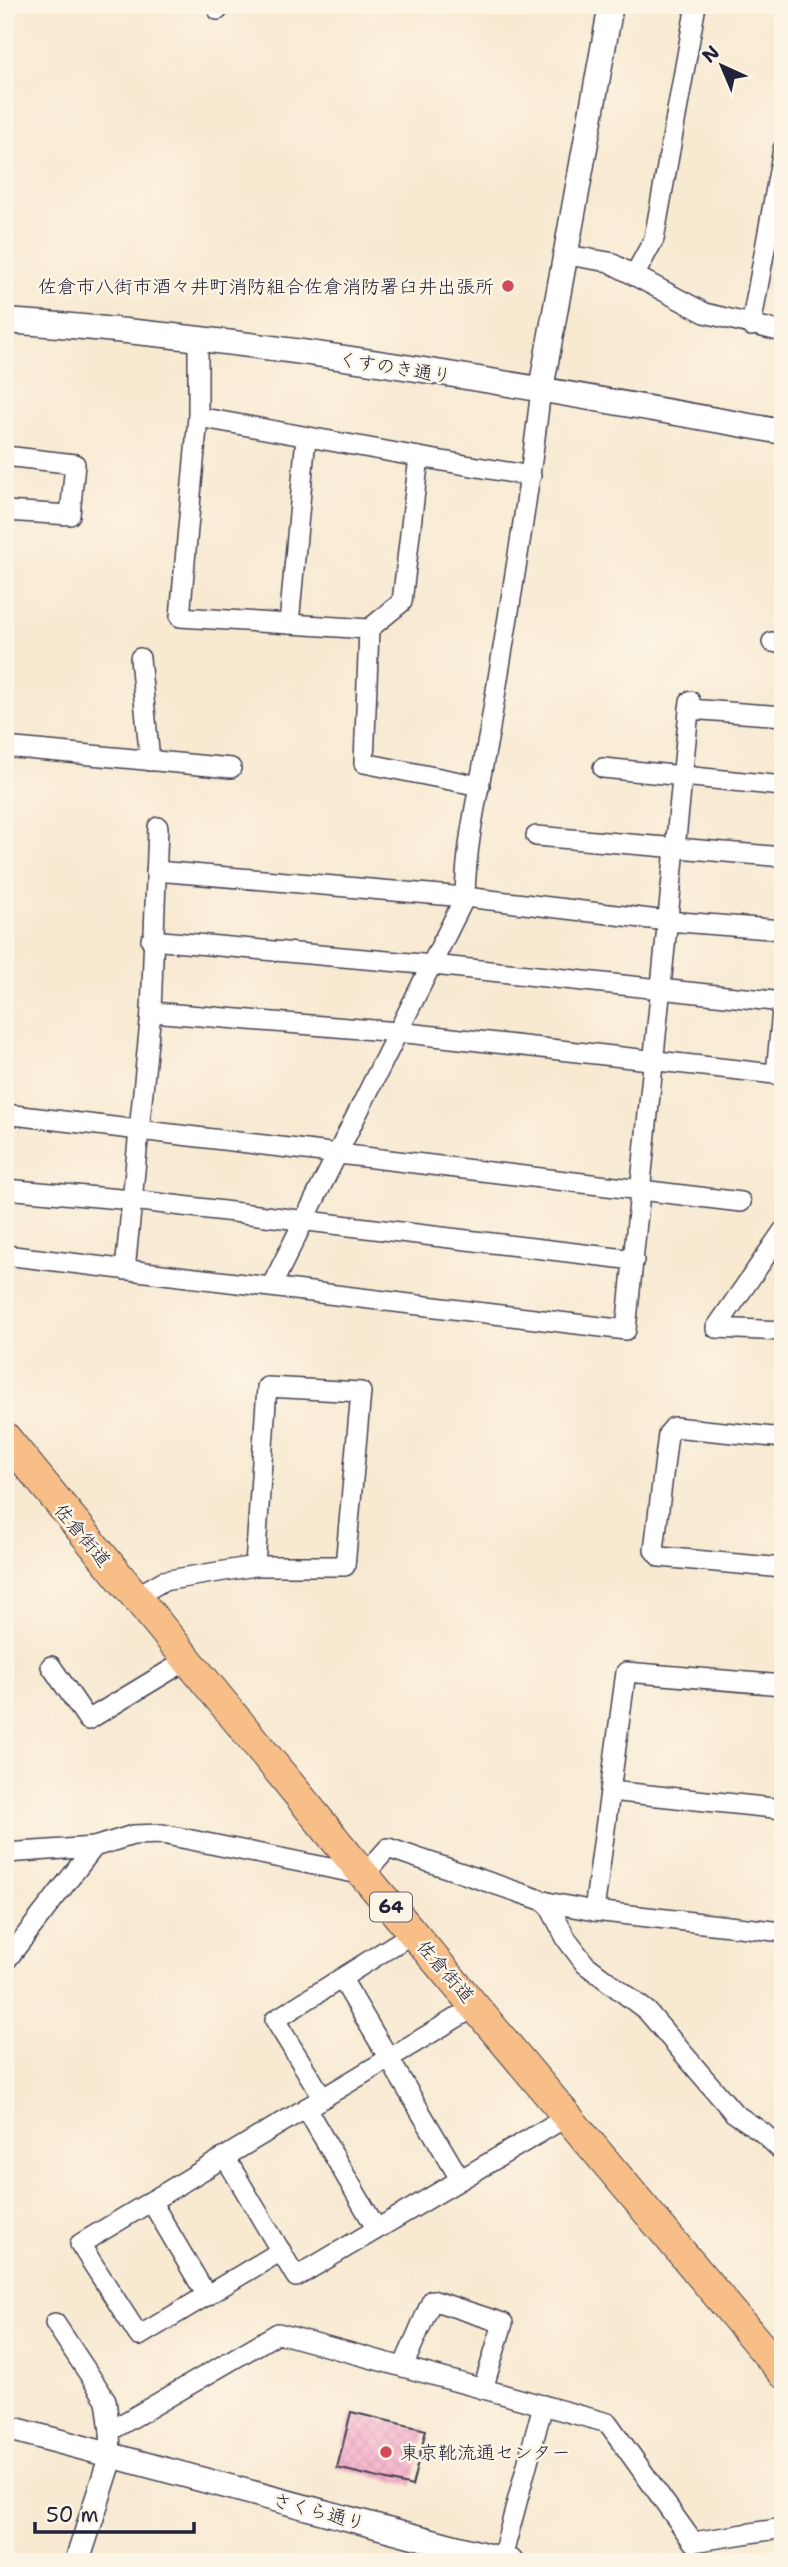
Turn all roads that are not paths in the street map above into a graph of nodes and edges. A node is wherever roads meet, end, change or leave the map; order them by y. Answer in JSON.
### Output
{"nodes":[{"id":1,"x":611,"y":5,"type":"edge"},
{"id":2,"x":696,"y":5,"type":"edge"},
{"id":3,"x":783,"y":149,"type":"edge"},
{"id":4,"x":568,"y":255,"type":"junction"},
{"id":5,"x":635,"y":274,"type":"junction"},
{"id":6,"x":5,"y":321,"type":"edge"},
{"id":7,"x":751,"y":326,"type":"junction"},
{"id":8,"x":783,"y":332,"type":"edge"},
{"id":9,"x":198,"y":338,"type":"junction"},
{"id":10,"x":541,"y":389,"type":"junction"},
{"id":11,"x":198,"y":417,"type":"junction"},
{"id":12,"x":783,"y":432,"type":"edge"},
{"id":13,"x":306,"y":436,"type":"junction"},
{"id":14,"x":5,"y":456,"type":"edge"},
{"id":15,"x":419,"y":457,"type":"junction"},
{"id":16,"x":531,"y":476,"type":"junction"},
{"id":17,"x":5,"y":511,"type":"edge"},
{"id":18,"x":289,"y":624,"type":"junction"},
{"id":19,"x":369,"y":629,"type":"junction"},
{"id":20,"x":140,"y":658,"type":"dead end"},
{"id":21,"x":783,"y":716,"type":"edge"},
{"id":22,"x":5,"y":747,"type":"edge"},
{"id":23,"x":150,"y":761,"type":"junction"},
{"id":24,"x":231,"y":768,"type":"dead end"},
{"id":25,"x":603,"y":768,"type":"dead end"},
{"id":26,"x":681,"y":777,"type":"junction"},
{"id":27,"x":480,"y":786,"type":"junction"},
{"id":28,"x":783,"y":786,"type":"edge"},
{"id":29,"x":158,"y":827,"type":"dead end"},
{"id":30,"x":536,"y":836,"type":"dead end"},
{"id":31,"x":672,"y":848,"type":"junction"},
{"id":32,"x":783,"y":857,"type":"edge"},
{"id":33,"x":156,"y":871,"type":"junction"},
{"id":34,"x":465,"y":897,"type":"junction"},
{"id":35,"x":667,"y":921,"type":"junction"},
{"id":36,"x":783,"y":930,"type":"edge"},
{"id":37,"x":151,"y":940,"type":"junction"},
{"id":38,"x":433,"y":965,"type":"junction"},
{"id":39,"x":661,"y":989,"type":"junction"},
{"id":40,"x":783,"y":1001,"type":"edge"},
{"id":41,"x":151,"y":1012,"type":"junction"},
{"id":42,"x":398,"y":1032,"type":"junction"},
{"id":43,"x":652,"y":1060,"type":"junction"},
{"id":44,"x":780,"y":1074,"type":"edge"},
{"id":45,"x":5,"y":1114,"type":"edge"},
{"id":46,"x":140,"y":1129,"type":"junction"},
{"id":47,"x":336,"y":1154,"type":"junction"},
{"id":48,"x":639,"y":1188,"type":"junction"},
{"id":49,"x":5,"y":1189,"type":"edge"},
{"id":50,"x":132,"y":1200,"type":"junction"},
{"id":51,"x":741,"y":1202,"type":"dead end"},
{"id":52,"x":301,"y":1221,"type":"junction"},
{"id":53,"x":783,"y":1231,"type":"edge"},
{"id":54,"x":5,"y":1255,"type":"edge"},
{"id":55,"x":634,"y":1260,"type":"junction"},
{"id":56,"x":125,"y":1270,"type":"junction"},
{"id":57,"x":272,"y":1285,"type":"junction"},
{"id":58,"x":783,"y":1331,"type":"edge"},
{"id":59,"x":5,"y":1437,"type":"edge"},
{"id":60,"x":783,"y":1438,"type":"edge"},
{"id":61,"x":255,"y":1566,"type":"junction"},
{"id":62,"x":783,"y":1568,"type":"edge"},
{"id":63,"x":135,"y":1597,"type":"junction"},
{"id":64,"x":187,"y":1660,"type":"junction"},
{"id":65,"x":51,"y":1666,"type":"dead end"},
{"id":66,"x":783,"y":1685,"type":"edge"},
{"id":67,"x":610,"y":1791,"type":"junction"},
{"id":68,"x":783,"y":1809,"type":"edge"},
{"id":69,"x":94,"y":1847,"type":"junction"},
{"id":70,"x":5,"y":1853,"type":"edge"},
{"id":71,"x":364,"y":1875,"type":"junction"},
{"id":72,"x":547,"y":1902,"type":"junction"},
{"id":73,"x":594,"y":1911,"type":"junction"},
{"id":74,"x":783,"y":1932,"type":"edge"},
{"id":75,"x":413,"y":1933,"type":"junction"},
{"id":76,"x":5,"y":1962,"type":"edge"},
{"id":77,"x":342,"y":1979,"type":"junction"},
{"id":78,"x":476,"y":2006,"type":"junction"},
{"id":79,"x":388,"y":2059,"type":"junction"},
{"id":80,"x":323,"y":2098,"type":"junction"},
{"id":81,"x":306,"y":2108,"type":"junction"},
{"id":82,"x":568,"y":2116,"type":"junction"},
{"id":83,"x":783,"y":2151,"type":"edge"},
{"id":84,"x":225,"y":2157,"type":"junction"},
{"id":85,"x":460,"y":2179,"type":"junction"},
{"id":86,"x":151,"y":2202,"type":"junction"},
{"id":87,"x":376,"y":2228,"type":"junction"},
{"id":88,"x":281,"y":2251,"type":"junction"},
{"id":89,"x":207,"y":2296,"type":"junction"},
{"id":90,"x":55,"y":2323,"type":"dead end"},
{"id":91,"x":403,"y":2367,"type":"junction"},
{"id":92,"x":783,"y":2373,"type":"edge"},
{"id":93,"x":482,"y":2389,"type":"junction"},
{"id":94,"x":543,"y":2405,"type":"junction"},
{"id":95,"x":5,"y":2427,"type":"edge"},
{"id":96,"x":110,"y":2431,"type":"junction"},
{"id":97,"x":111,"y":2457,"type":"junction"},
{"id":98,"x":783,"y":2528,"type":"edge"},
{"id":99,"x":505,"y":2561,"type":"edge"},
{"id":100,"x":77,"y":2562,"type":"edge"}],
"edges":[{"from":1,"to":4,"type":"street"},
{"from":2,"to":5,"type":"street"},
{"from":3,"to":7,"type":"street"},
{"from":4,"to":5,"type":"street"},
{"from":4,"to":10,"type":"street"},
{"from":5,"to":7,"type":"street"},
{"from":6,"to":9,"type":"street","name":"くすのき通り"},
{"from":7,"to":8,"type":"street"},
{"from":9,"to":10,"type":"street","name":"くすのき通り"},
{"from":9,"to":11,"type":"street"},
{"from":10,"to":12,"type":"street","name":"くすのき通り"},
{"from":10,"to":16,"type":"street"},
{"from":11,"to":13,"type":"street"},
{"from":11,"to":18,"type":"street"},
{"from":13,"to":15,"type":"street"},
{"from":13,"to":18,"type":"street"},
{"from":14,"to":17,"type":"street"},
{"from":15,"to":16,"type":"street"},
{"from":15,"to":19,"type":"street"},
{"from":16,"to":27,"type":"street"},
{"from":18,"to":19,"type":"street"},
{"from":19,"to":27,"type":"street"},
{"from":20,"to":23,"type":"street"},
{"from":21,"to":26,"type":"street"},
{"from":22,"to":23,"type":"street"},
{"from":23,"to":24,"type":"street"},
{"from":25,"to":26,"type":"street"},
{"from":26,"to":28,"type":"street"},
{"from":26,"to":31,"type":"street"},
{"from":27,"to":34,"type":"street"},
{"from":29,"to":33,"type":"street"},
{"from":30,"to":31,"type":"street"},
{"from":31,"to":32,"type":"street"},
{"from":31,"to":35,"type":"street"},
{"from":33,"to":34,"type":"street"},
{"from":33,"to":37,"type":"street"},
{"from":34,"to":35,"type":"street"},
{"from":34,"to":38,"type":"street"},
{"from":35,"to":36,"type":"street"},
{"from":35,"to":39,"type":"street"},
{"from":37,"to":38,"type":"street"},
{"from":37,"to":41,"type":"street"},
{"from":38,"to":39,"type":"street"},
{"from":38,"to":42,"type":"street"},
{"from":39,"to":40,"type":"street"},
{"from":39,"to":43,"type":"street"},
{"from":40,"to":44,"type":"street"},
{"from":41,"to":42,"type":"street"},
{"from":41,"to":46,"type":"street"},
{"from":42,"to":43,"type":"street"},
{"from":42,"to":47,"type":"street"},
{"from":43,"to":44,"type":"street"},
{"from":43,"to":48,"type":"street"},
{"from":45,"to":46,"type":"street"},
{"from":46,"to":47,"type":"street"},
{"from":46,"to":50,"type":"street"},
{"from":47,"to":48,"type":"street"},
{"from":47,"to":52,"type":"street"},
{"from":48,"to":51,"type":"street"},
{"from":48,"to":55,"type":"street"},
{"from":49,"to":50,"type":"street"},
{"from":50,"to":52,"type":"street"},
{"from":50,"to":56,"type":"street"},
{"from":52,"to":55,"type":"street"},
{"from":52,"to":57,"type":"street"},
{"from":53,"to":58,"type":"street"},
{"from":54,"to":56,"type":"street"},
{"from":55,"to":57,"type":"street"},
{"from":56,"to":57,"type":"street"},
{"from":59,"to":63,"type":"main road","name":"佐倉街道","number":"64"},
{"from":60,"to":62,"type":"street"},
{"from":61,"to":61,"type":"street"},
{"from":61,"to":63,"type":"street"},
{"from":63,"to":64,"type":"main road","name":"佐倉街道","number":"64"},
{"from":64,"to":65,"type":"street"},
{"from":64,"to":71,"type":"main road","name":"佐倉街道","number":"64"},
{"from":66,"to":67,"type":"street"},
{"from":67,"to":68,"type":"street"},
{"from":67,"to":73,"type":"street"},
{"from":69,"to":70,"type":"street"},
{"from":69,"to":71,"type":"street"},
{"from":69,"to":76,"type":"street"},
{"from":71,"to":72,"type":"street"},
{"from":71,"to":75,"type":"main road","name":"佐倉街道","number":"64"},
{"from":72,"to":73,"type":"street"},
{"from":72,"to":83,"type":"street"},
{"from":73,"to":74,"type":"street"},
{"from":75,"to":77,"type":"street"},
{"from":75,"to":78,"type":"main road","name":"佐倉街道","number":"64"},
{"from":77,"to":79,"type":"street"},
{"from":77,"to":80,"type":"street"},
{"from":78,"to":79,"type":"street"},
{"from":78,"to":82,"type":"main road","name":"佐倉街道","number":"64"},
{"from":79,"to":80,"type":"street"},
{"from":79,"to":85,"type":"street"},
{"from":80,"to":81,"type":"street"},
{"from":81,"to":84,"type":"street"},
{"from":81,"to":87,"type":"street"},
{"from":82,"to":85,"type":"street"},
{"from":82,"to":92,"type":"main road","name":"佐倉街道","number":"64"},
{"from":84,"to":86,"type":"street"},
{"from":84,"to":88,"type":"street"},
{"from":85,"to":87,"type":"street"},
{"from":86,"to":89,"type":"street"},
{"from":86,"to":89,"type":"street"},
{"from":87,"to":88,"type":"street"},
{"from":88,"to":89,"type":"street"},
{"from":90,"to":96,"type":"street"},
{"from":91,"to":93,"type":"street"},
{"from":91,"to":93,"type":"street"},
{"from":91,"to":96,"type":"street"},
{"from":93,"to":94,"type":"street"},
{"from":94,"to":98,"type":"street"},
{"from":94,"to":99,"type":"street"},
{"from":95,"to":97,"type":"street","name":"さくら通り"},
{"from":96,"to":97,"type":"street"},
{"from":97,"to":99,"type":"street","name":"さくら通り"},
{"from":97,"to":100,"type":"street"}]}
